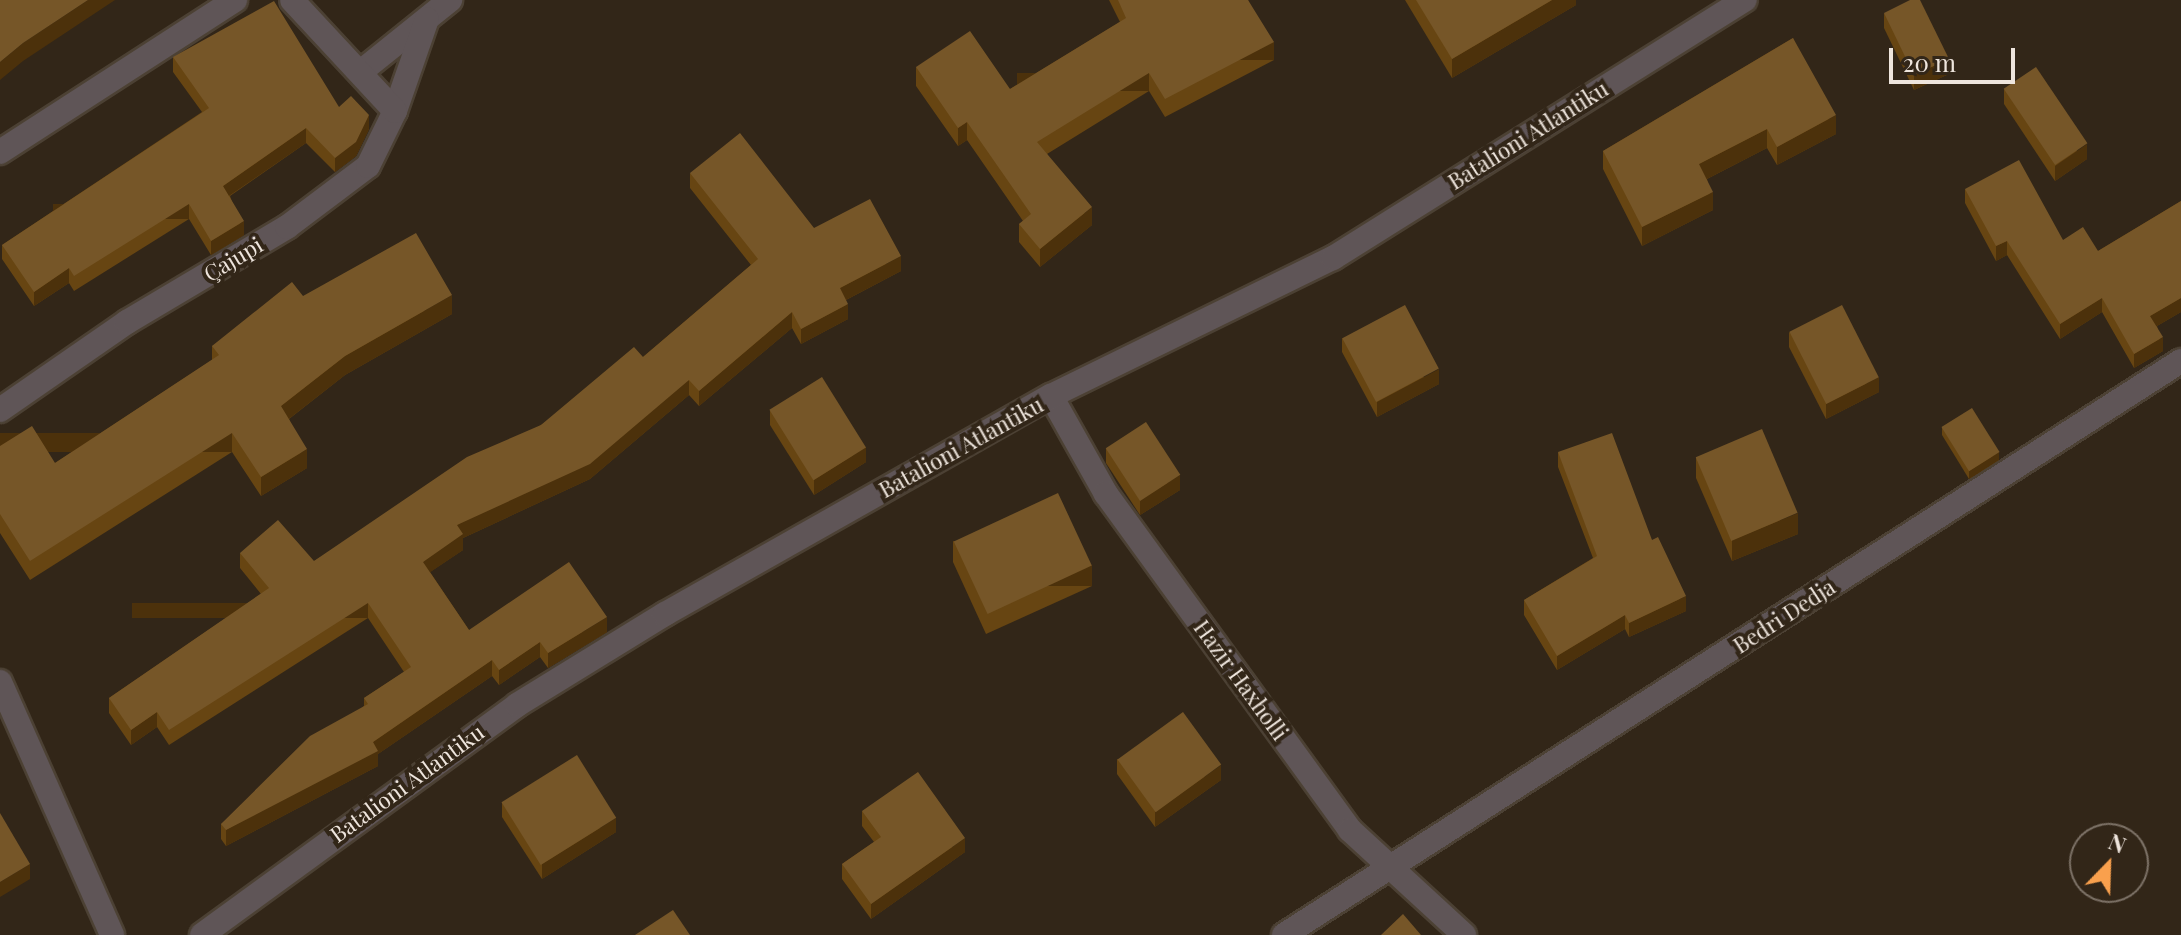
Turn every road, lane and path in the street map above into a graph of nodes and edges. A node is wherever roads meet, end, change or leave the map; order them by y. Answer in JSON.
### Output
{"nodes":[{"id":1,"x":235,"y":0,"type":"edge"},
{"id":2,"x":292,"y":0,"type":"edge"},
{"id":3,"x":450,"y":0,"type":"edge"},
{"id":4,"x":1745,"y":0,"type":"edge"},
{"id":5,"x":427,"y":18,"type":"junction"},
{"id":6,"x":363,"y":70,"type":"junction"},
{"id":7,"x":395,"y":111,"type":"junction"},
{"id":8,"x":0,"y":152,"type":"edge"},
{"id":9,"x":2181,"y":361,"type":"edge"},
{"id":10,"x":1051,"y":396,"type":"junction"},
{"id":11,"x":0,"y":410,"type":"edge"},
{"id":12,"x":0,"y":682,"type":"edge"},
{"id":13,"x":1384,"y":867,"type":"junction"},
{"id":14,"x":112,"y":935,"type":"edge"},
{"id":15,"x":202,"y":935,"type":"edge"},
{"id":16,"x":1284,"y":935,"type":"edge"},
{"id":17,"x":1464,"y":935,"type":"edge"}],
"edges":[{"from":1,"to":8,"type":"street"},
{"from":2,"to":6,"type":"street"},
{"from":3,"to":5,"type":"street"},
{"from":4,"to":10,"type":"street","name":"Batalioni Atlantiku"},
{"from":5,"to":6,"type":"street"},
{"from":5,"to":7,"type":"street","name":"Çajupi"},
{"from":6,"to":7,"type":"street"},
{"from":7,"to":11,"type":"street","name":"Çajupi"},
{"from":9,"to":13,"type":"street","name":"Bedri Dedja"},
{"from":10,"to":13,"type":"street","name":"Hazir Haxholli"},
{"from":10,"to":15,"type":"street","name":"Batalioni Atlantiku"},
{"from":12,"to":14,"type":"street"},
{"from":13,"to":16,"type":"street","name":"Bedri Dedja"},
{"from":13,"to":17,"type":"street","name":"Hazir Haxholli"}]}
